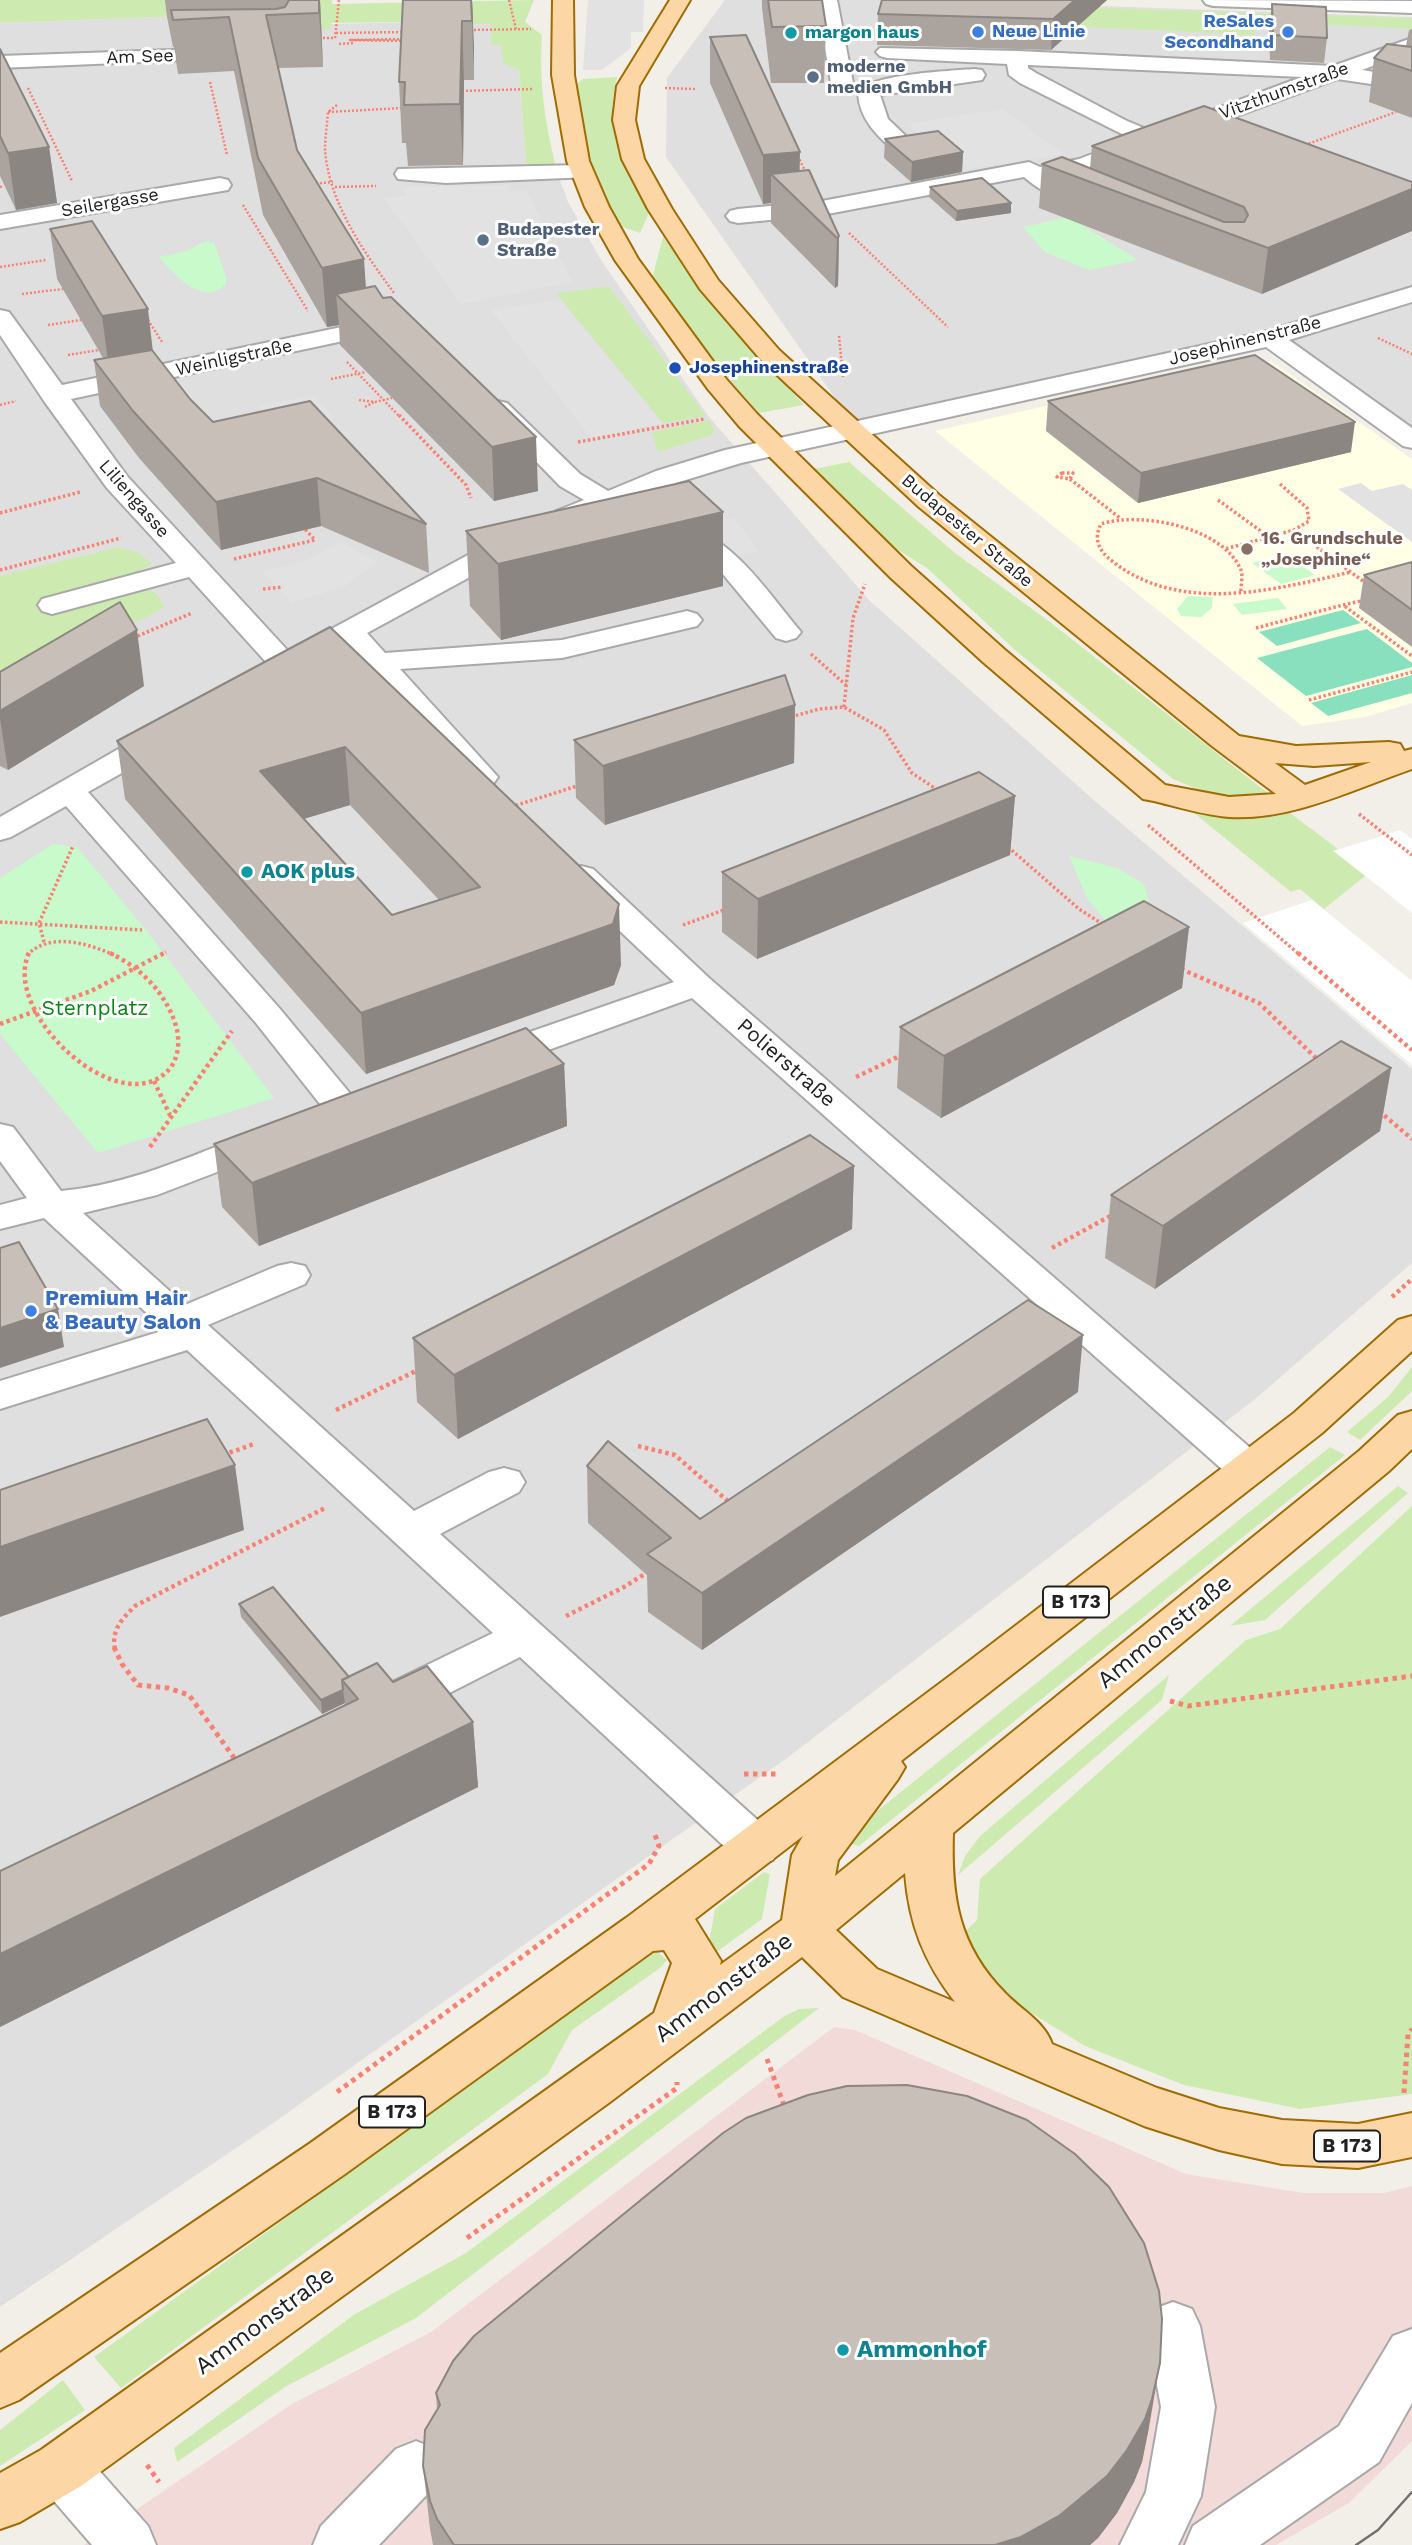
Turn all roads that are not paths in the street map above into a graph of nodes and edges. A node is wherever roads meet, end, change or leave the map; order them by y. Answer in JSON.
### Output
{"nodes":[{"id":1,"x":563,"y":0,"type":"edge"},
{"id":2,"x":680,"y":0,"type":"edge"},
{"id":3,"x":827,"y":0,"type":"edge"},
{"id":4,"x":1213,"y":0,"type":"edge"},
{"id":5,"x":1294,"y":1,"type":"edge"},
{"id":6,"x":1412,"y":7,"type":"edge"},
{"id":7,"x":1412,"y":44,"type":"edge"},
{"id":8,"x":887,"y":52,"type":"edge"},
{"id":9,"x":281,"y":54,"type":"road end"},
{"id":10,"x":8,"y":62,"type":"edge"},
{"id":11,"x":1018,"y":64,"type":"junction"},
{"id":12,"x":1335,"y":72,"type":"junction"},
{"id":13,"x":842,"y":83,"type":"dead end"},
{"id":14,"x":1412,"y":85,"type":"edge"},
{"id":15,"x":1154,"y":139,"type":"junction"},
{"id":16,"x":905,"y":148,"type":"edge"},
{"id":17,"x":582,"y":172,"type":"junction"},
{"id":18,"x":406,"y":174,"type":"dead end"},
{"id":19,"x":1041,"y":179,"type":"junction"},
{"id":20,"x":220,"y":184,"type":"road end"},
{"id":21,"x":1108,"y":208,"type":"edge"},
{"id":22,"x":738,"y":216,"type":"dead end"},
{"id":23,"x":867,"y":217,"type":"dead end"},
{"id":24,"x":0,"y":222,"type":"edge"},
{"id":25,"x":1412,"y":294,"type":"edge"},
{"id":26,"x":6,"y":307,"type":"edge"},
{"id":27,"x":414,"y":319,"type":"edge"},
{"id":28,"x":1270,"y":338,"type":"junction"},
{"id":29,"x":480,"y":391,"type":"edge"},
{"id":30,"x":53,"y":395,"type":"junction"},
{"id":31,"x":849,"y":430,"type":"junction"},
{"id":32,"x":1412,"y":440,"type":"edge"},
{"id":33,"x":775,"y":446,"type":"junction"},
{"id":34,"x":604,"y":502,"type":"junction"},
{"id":35,"x":194,"y":567,"type":"junction"},
{"id":36,"x":52,"y":605,"type":"dead end"},
{"id":37,"x":687,"y":620,"type":"dead end"},
{"id":38,"x":349,"y":631,"type":"junction"},
{"id":39,"x":786,"y":632,"type":"road end"},
{"id":40,"x":377,"y":662,"type":"junction"},
{"id":41,"x":285,"y":666,"type":"junction"},
{"id":42,"x":256,"y":683,"type":"edge"},
{"id":43,"x":186,"y":723,"type":"edge"},
{"id":44,"x":1223,"y":739,"type":"junction"},
{"id":45,"x":1412,"y":748,"type":"edge"},
{"id":46,"x":1412,"y":758,"type":"edge"},
{"id":47,"x":70,"y":791,"type":"junction"},
{"id":48,"x":1301,"y":797,"type":"junction"},
{"id":49,"x":509,"y":808,"type":"edge"},
{"id":50,"x":0,"y":830,"type":"edge"},
{"id":51,"x":559,"y":855,"type":"edge"},
{"id":52,"x":697,"y":985,"type":"junction"},
{"id":53,"x":461,"y":1068,"type":"edge"},
{"id":54,"x":0,"y":1135,"type":"edge"},
{"id":55,"x":51,"y":1204,"type":"junction"},
{"id":56,"x":0,"y":1217,"type":"edge"},
{"id":57,"x":291,"y":1275,"type":"dead end"},
{"id":58,"x":187,"y":1328,"type":"junction"},
{"id":59,"x":1412,"y":1329,"type":"edge"},
{"id":60,"x":0,"y":1395,"type":"edge"},
{"id":61,"x":1412,"y":1425,"type":"edge"},
{"id":62,"x":1248,"y":1469,"type":"junction"},
{"id":63,"x":504,"y":1482,"type":"dead end"},
{"id":64,"x":411,"y":1532,"type":"junction"},
{"id":65,"x":525,"y":1636,"type":"junction"},
{"id":66,"x":355,"y":1721,"type":"edge"},
{"id":67,"x":911,"y":1730,"type":"junction"},
{"id":68,"x":930,"y":1824,"type":"junction"},
{"id":69,"x":756,"y":1847,"type":"junction"},
{"id":70,"x":804,"y":1928,"type":"junction"},
{"id":71,"x":643,"y":1932,"type":"junction"},
{"id":72,"x":675,"y":2024,"type":"junction"},
{"id":73,"x":1053,"y":2066,"type":"junction"},
{"id":74,"x":1412,"y":2136,"type":"edge"},
{"id":75,"x":1173,"y":2326,"type":"dead end"},
{"id":76,"x":1412,"y":2353,"type":"edge"},
{"id":77,"x":0,"y":2383,"type":"edge"},
{"id":78,"x":416,"y":2467,"type":"dead end"},
{"id":79,"x":61,"y":2468,"type":"junction"},
{"id":80,"x":0,"y":2503,"type":"edge"},
{"id":81,"x":128,"y":2545,"type":"edge"},
{"id":82,"x":341,"y":2545,"type":"edge"},
{"id":83,"x":1148,"y":2545,"type":"edge"},
{"id":84,"x":1213,"y":2545,"type":"edge"}],
"edges":[{"from":1,"to":17,"type":"main road"},
{"from":2,"to":31,"type":"main road","name":"Budapester Straße"},
{"from":3,"to":13,"type":"street"},
{"from":4,"to":5,"type":"street"},
{"from":5,"to":6,"type":"street"},
{"from":7,"to":12,"type":"street","name":"Vitzthumstraße"},
{"from":8,"to":11,"type":"street"},
{"from":9,"to":10,"type":"street","name":"Am See"},
{"from":11,"to":12,"type":"street"},
{"from":11,"to":15,"type":"street"},
{"from":11,"to":16,"type":"street"},
{"from":12,"to":14,"type":"street"},
{"from":12,"to":15,"type":"street","name":"Vitzthumstraße"},
{"from":15,"to":19,"type":"street","name":"Vitzthumstraße"},
{"from":17,"to":18,"type":"street"},
{"from":17,"to":33,"type":"main road"},
{"from":19,"to":21,"type":"street"},
{"from":19,"to":22,"type":"street"},
{"from":19,"to":23,"type":"street"},
{"from":20,"to":24,"type":"street","name":"Seilergasse"},
{"from":25,"to":28,"type":"street","name":"Josephinenstraße"},
{"from":26,"to":30,"type":"street","name":"Liliengasse"},
{"from":27,"to":30,"type":"street","name":"Weinligstraße"},
{"from":28,"to":31,"type":"street","name":"Josephinenstraße"},
{"from":28,"to":32,"type":"street"},
{"from":29,"to":34,"type":"street"},
{"from":30,"to":35,"type":"street","name":"Liliengasse"},
{"from":31,"to":33,"type":"street","name":"Josephinenstraße"},
{"from":31,"to":44,"type":"main road","name":"Budapester Straße"},
{"from":33,"to":34,"type":"street","name":"Josephinenstraße"},
{"from":33,"to":48,"type":"main road"},
{"from":34,"to":38,"type":"street","name":"Josephinenstraße"},
{"from":34,"to":39,"type":"street"},
{"from":35,"to":36,"type":"street"},
{"from":35,"to":41,"type":"street","name":"Liliengasse"},
{"from":37,"to":40,"type":"street"},
{"from":38,"to":40,"type":"street"},
{"from":38,"to":41,"type":"street","name":"Josephinenstraße"},
{"from":40,"to":49,"type":"street"},
{"from":41,"to":42,"type":"street","name":"Josephinenstraße"},
{"from":43,"to":47,"type":"street"},
{"from":44,"to":45,"type":"main road"},
{"from":44,"to":48,"type":"main road","name":"Budapester Straße"},
{"from":46,"to":48,"type":"main road"},
{"from":47,"to":50,"type":"street"},
{"from":47,"to":55,"type":"street"},
{"from":51,"to":52,"type":"street","name":"Polierstraße"},
{"from":52,"to":53,"type":"street"},
{"from":52,"to":62,"type":"street","name":"Polierstraße"},
{"from":54,"to":55,"type":"street"},
{"from":55,"to":56,"type":"street"},
{"from":55,"to":58,"type":"street"},
{"from":57,"to":58,"type":"street"},
{"from":58,"to":60,"type":"street"},
{"from":58,"to":64,"type":"street"},
{"from":59,"to":62,"type":"main road","number":"B 173"},
{"from":61,"to":68,"type":"main road","name":"Ammonstraße"},
{"from":62,"to":67,"type":"main road","number":"B 173"},
{"from":63,"to":64,"type":"street"},
{"from":64,"to":65,"type":"street"},
{"from":65,"to":66,"type":"street"},
{"from":65,"to":69,"type":"street"},
{"from":67,"to":69,"type":"main road","number":"B 173"},
{"from":67,"to":70,"type":"main road"},
{"from":68,"to":70,"type":"main road","name":"Ammonstraße"},
{"from":68,"to":73,"type":"main road","number":"B 173"},
{"from":69,"to":71,"type":"main road","number":"B 173"},
{"from":70,"to":72,"type":"main road","name":"Ammonstraße"},
{"from":70,"to":73,"type":"main road","number":"B 173"},
{"from":71,"to":72,"type":"main road"},
{"from":71,"to":77,"type":"main road","number":"B 173"},
{"from":72,"to":79,"type":"main road","name":"Ammonstraße"},
{"from":73,"to":74,"type":"main road","number":"B 173"},
{"from":75,"to":83,"type":"street"},
{"from":76,"to":84,"type":"street"},
{"from":78,"to":82,"type":"street"},
{"from":79,"to":80,"type":"main road","name":"Ammonstraße"},
{"from":79,"to":81,"type":"street"}]}
